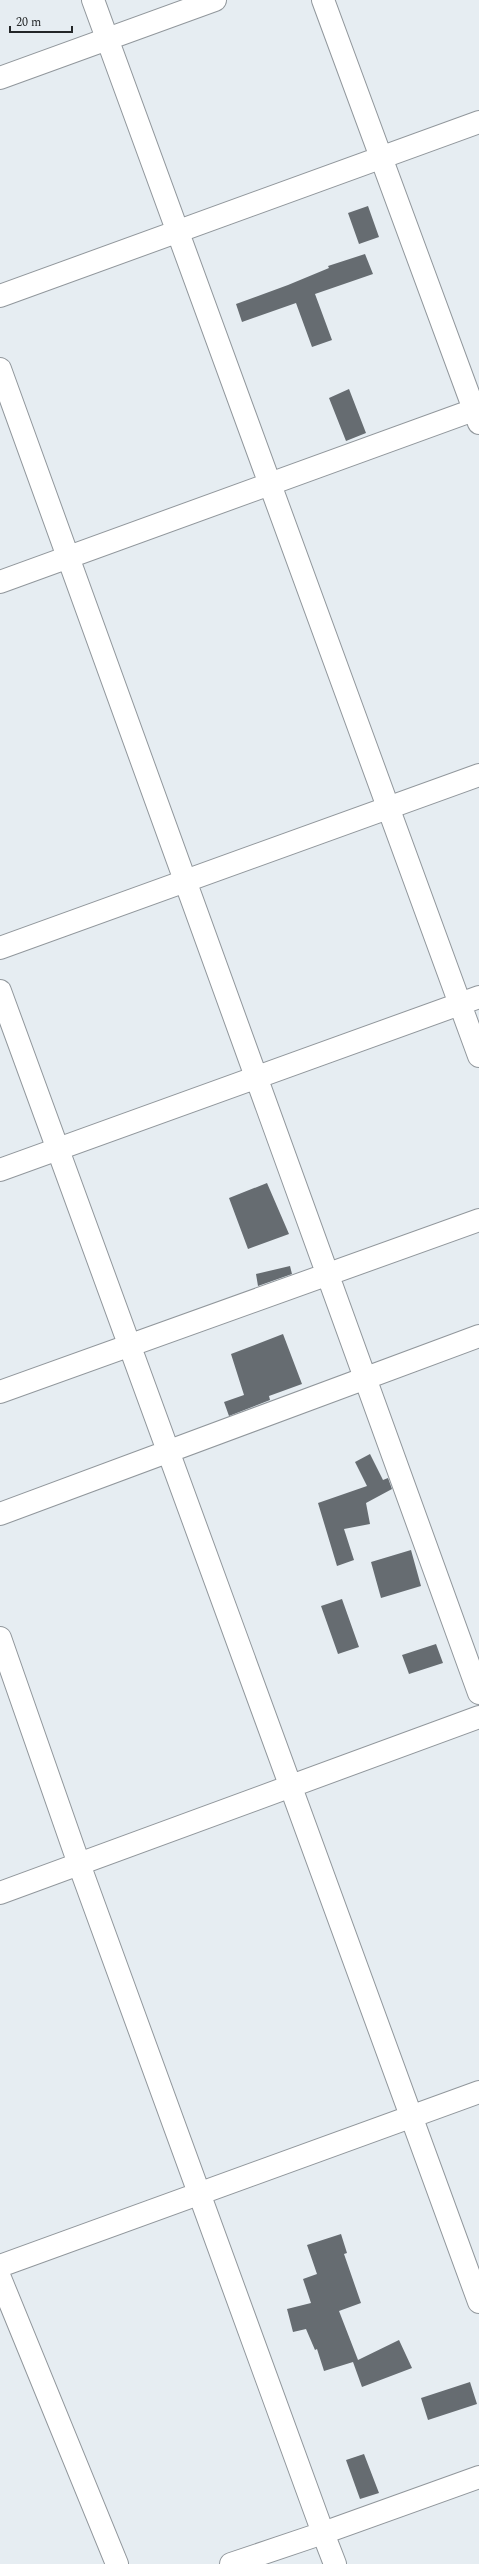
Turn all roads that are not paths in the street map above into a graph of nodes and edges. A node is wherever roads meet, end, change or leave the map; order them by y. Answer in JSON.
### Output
{"nodes":[{"id":1,"x":92,"y":0,"type":"edge"},
{"id":2,"x":214,"y":0,"type":"edge"},
{"id":3,"x":324,"y":0,"type":"edge"},
{"id":4,"x":107,"y":39,"type":"junction"},
{"id":5,"x":0,"y":78,"type":"edge"},
{"id":6,"x":479,"y":122,"type":"edge"},
{"id":7,"x":381,"y":158,"type":"junction"},
{"id":8,"x":177,"y":232,"type":"junction"},
{"id":9,"x":0,"y":296,"type":"edge"},
{"id":10,"x":0,"y":369,"type":"edge"},
{"id":11,"x":477,"y":414,"type":"edge"},
{"id":12,"x":270,"y":484,"type":"junction"},
{"id":13,"x":68,"y":557,"type":"junction"},
{"id":14,"x":0,"y":582,"type":"edge"},
{"id":15,"x":479,"y":775,"type":"edge"},
{"id":16,"x":388,"y":808,"type":"junction"},
{"id":17,"x":185,"y":881,"type":"junction"},
{"id":18,"x":0,"y":948,"type":"edge"},
{"id":19,"x":0,"y":991,"type":"edge"},
{"id":20,"x":469,"y":1001,"type":"edge"},
{"id":21,"x":479,"y":1056,"type":"edge"},
{"id":22,"x":256,"y":1078,"type":"junction"},
{"id":23,"x":58,"y":1150,"type":"junction"},
{"id":24,"x":0,"y":1170,"type":"edge"},
{"id":25,"x":479,"y":1220,"type":"edge"},
{"id":26,"x":328,"y":1274,"type":"junction"},
{"id":27,"x":479,"y":1336,"type":"edge"},
{"id":28,"x":129,"y":1345,"type":"junction"},
{"id":29,"x":365,"y":1378,"type":"junction"},
{"id":30,"x":0,"y":1392,"type":"edge"},
{"id":31,"x":168,"y":1452,"type":"junction"},
{"id":32,"x":0,"y":1514,"type":"edge"},
{"id":33,"x":0,"y":1638,"type":"edge"},
{"id":34,"x":479,"y":1693,"type":"edge"},
{"id":35,"x":479,"y":1717,"type":"edge"},
{"id":36,"x":290,"y":1786,"type":"junction"},
{"id":37,"x":79,"y":1864,"type":"junction"},
{"id":38,"x":0,"y":1893,"type":"edge"},
{"id":39,"x":479,"y":2092,"type":"edge"},
{"id":40,"x":411,"y":2116,"type":"junction"},
{"id":41,"x":198,"y":2194,"type":"junction"},
{"id":42,"x":0,"y":2266,"type":"edge"},
{"id":43,"x":0,"y":2278,"type":"edge"},
{"id":44,"x":479,"y":2302,"type":"edge"},
{"id":45,"x":479,"y":2477,"type":"edge"},
{"id":46,"x":323,"y":2533,"type":"junction"},
{"id":47,"x":117,"y":2564,"type":"edge"},
{"id":48,"x":231,"y":2564,"type":"edge"},
{"id":49,"x":335,"y":2564,"type":"edge"}],
"edges":[{"from":1,"to":4,"type":"street"},
{"from":2,"to":4,"type":"street"},
{"from":3,"to":7,"type":"street"},
{"from":4,"to":5,"type":"street"},
{"from":4,"to":8,"type":"street"},
{"from":6,"to":7,"type":"street"},
{"from":7,"to":8,"type":"street"},
{"from":7,"to":11,"type":"street"},
{"from":8,"to":9,"type":"street"},
{"from":8,"to":12,"type":"street"},
{"from":10,"to":13,"type":"street"},
{"from":11,"to":12,"type":"street"},
{"from":12,"to":13,"type":"street"},
{"from":12,"to":16,"type":"street"},
{"from":13,"to":14,"type":"street"},
{"from":13,"to":17,"type":"street"},
{"from":15,"to":16,"type":"street"},
{"from":16,"to":17,"type":"street"},
{"from":16,"to":20,"type":"street"},
{"from":17,"to":18,"type":"street"},
{"from":17,"to":22,"type":"street"},
{"from":19,"to":23,"type":"street"},
{"from":20,"to":21,"type":"street"},
{"from":20,"to":22,"type":"street"},
{"from":22,"to":23,"type":"street"},
{"from":22,"to":26,"type":"street"},
{"from":23,"to":24,"type":"street"},
{"from":23,"to":28,"type":"street"},
{"from":25,"to":26,"type":"street"},
{"from":26,"to":28,"type":"street"},
{"from":26,"to":29,"type":"street"},
{"from":27,"to":29,"type":"street"},
{"from":28,"to":30,"type":"street"},
{"from":28,"to":31,"type":"street"},
{"from":29,"to":31,"type":"street"},
{"from":29,"to":34,"type":"street"},
{"from":31,"to":32,"type":"street"},
{"from":31,"to":36,"type":"street"},
{"from":33,"to":37,"type":"street"},
{"from":35,"to":36,"type":"street"},
{"from":36,"to":37,"type":"street"},
{"from":36,"to":40,"type":"street"},
{"from":37,"to":38,"type":"street"},
{"from":37,"to":41,"type":"street"},
{"from":39,"to":40,"type":"street"},
{"from":40,"to":41,"type":"street"},
{"from":40,"to":44,"type":"street"},
{"from":41,"to":42,"type":"street"},
{"from":41,"to":46,"type":"street"},
{"from":43,"to":47,"type":"street"},
{"from":45,"to":46,"type":"street"},
{"from":46,"to":48,"type":"street"},
{"from":46,"to":49,"type":"street"}]}
